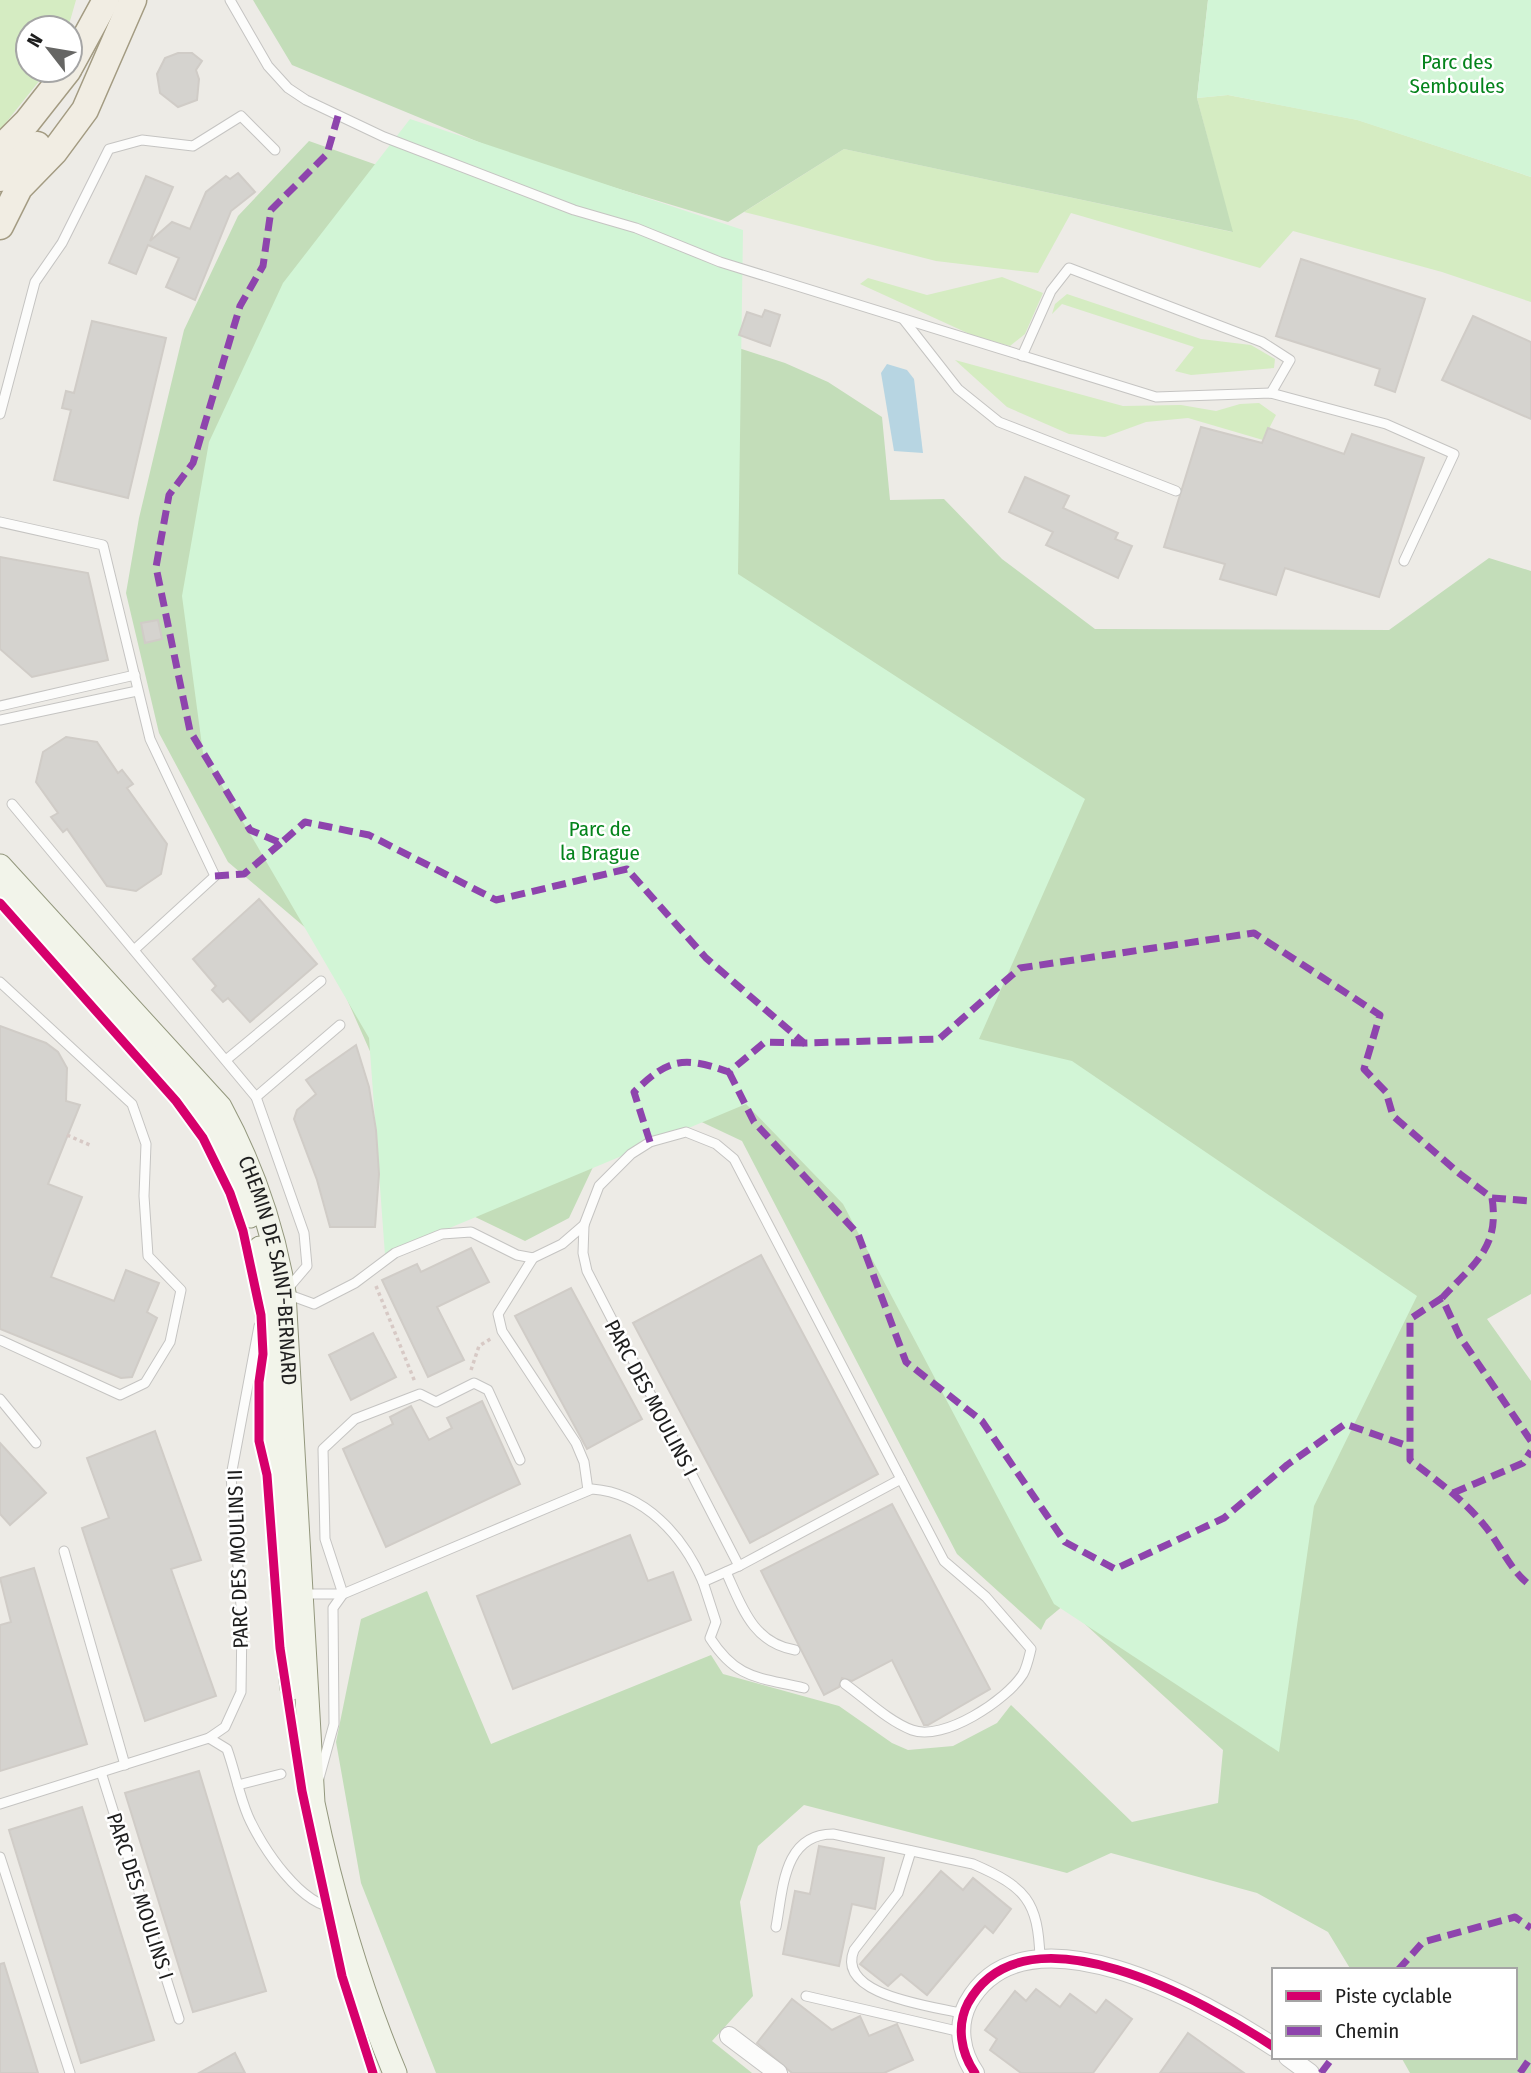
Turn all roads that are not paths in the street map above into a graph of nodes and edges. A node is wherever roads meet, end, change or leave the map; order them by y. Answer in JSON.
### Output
{"nodes":[{"id":1,"x":106,"y":0,"type":"edge"},
{"id":2,"x":133,"y":0,"type":"edge"},
{"id":3,"x":230,"y":0,"type":"edge"},
{"id":4,"x":84,"y":43,"type":"edge"},
{"id":5,"x":110,"y":49,"type":"junction"},
{"id":6,"x":57,"y":84,"type":"edge"},
{"id":7,"x":0,"y":149,"type":"edge"},
{"id":8,"x":275,"y":150,"type":"dead end"},
{"id":9,"x":0,"y":178,"type":"edge"},
{"id":10,"x":0,"y":226,"type":"edge"},
{"id":11,"x":903,"y":319,"type":"junction"},
{"id":12,"x":1022,"y":356,"type":"junction"},
{"id":13,"x":1270,"y":393,"type":"junction"},
{"id":14,"x":0,"y":414,"type":"edge"},
{"id":15,"x":1176,"y":491,"type":"dead end"},
{"id":16,"x":0,"y":522,"type":"edge"},
{"id":17,"x":1404,"y":561,"type":"dead end"},
{"id":18,"x":135,"y":675,"type":"junction"},
{"id":19,"x":137,"y":691,"type":"junction"},
{"id":20,"x":0,"y":706,"type":"edge"},
{"id":21,"x":0,"y":720,"type":"edge"},
{"id":22,"x":12,"y":804,"type":"dead end"},
{"id":23,"x":0,"y":866,"type":"edge"},
{"id":24,"x":0,"y":891,"type":"edge"},
{"id":25,"x":134,"y":950,"type":"junction"},
{"id":26,"x":321,"y":981,"type":"dead end"},
{"id":27,"x":0,"y":982,"type":"edge"},
{"id":28,"x":340,"y":1025,"type":"dead end"},
{"id":29,"x":226,"y":1060,"type":"junction"},
{"id":30,"x":256,"y":1097,"type":"junction"},
{"id":31,"x":584,"y":1225,"type":"junction"},
{"id":32,"x":533,"y":1258,"type":"junction"},
{"id":33,"x":275,"y":1290,"type":"junction"},
{"id":34,"x":0,"y":1340,"type":"edge"},
{"id":35,"x":0,"y":1399,"type":"edge"},
{"id":36,"x":36,"y":1443,"type":"dead end"},
{"id":37,"x":520,"y":1460,"type":"dead end"},
{"id":38,"x":901,"y":1479,"type":"junction"},
{"id":39,"x":588,"y":1490,"type":"junction"},
{"id":40,"x":64,"y":1551,"type":"dead end"},
{"id":41,"x":740,"y":1566,"type":"junction"},
{"id":42,"x":726,"y":1572,"type":"junction"},
{"id":43,"x":281,"y":1574,"type":"junction"},
{"id":44,"x":703,"y":1582,"type":"junction"},
{"id":45,"x":302,"y":1594,"type":"junction"},
{"id":46,"x":344,"y":1594,"type":"junction"},
{"id":47,"x":795,"y":1650,"type":"dead end"},
{"id":48,"x":845,"y":1684,"type":"dead end"},
{"id":49,"x":804,"y":1688,"type":"dead end"},
{"id":50,"x":209,"y":1738,"type":"junction"},
{"id":51,"x":125,"y":1765,"type":"junction"},
{"id":52,"x":308,"y":1767,"type":"junction"},
{"id":53,"x":101,"y":1772,"type":"junction"},
{"id":54,"x":281,"y":1774,"type":"dead end"},
{"id":55,"x":238,"y":1785,"type":"junction"},
{"id":56,"x":313,"y":1803,"type":"junction"},
{"id":57,"x":0,"y":1804,"type":"edge"},
{"id":58,"x":911,"y":1851,"type":"junction"},
{"id":59,"x":0,"y":1857,"type":"edge"},
{"id":60,"x":340,"y":1907,"type":"junction"},
{"id":61,"x":776,"y":1927,"type":"dead end"},
{"id":62,"x":1040,"y":1958,"type":"junction"},
{"id":63,"x":806,"y":1996,"type":"dead end"},
{"id":64,"x":964,"y":2014,"type":"junction"},
{"id":65,"x":179,"y":2020,"type":"dead end"},
{"id":66,"x":961,"y":2032,"type":"junction"},
{"id":67,"x":729,"y":2036,"type":"dead end"},
{"id":68,"x":1272,"y":2046,"type":"edge"},
{"id":69,"x":1291,"y":2059,"type":"edge"},
{"id":70,"x":71,"y":2073,"type":"edge"},
{"id":71,"x":395,"y":2073,"type":"edge"},
{"id":72,"x":778,"y":2073,"type":"edge"},
{"id":73,"x":975,"y":2073,"type":"edge"},
{"id":74,"x":1310,"y":2073,"type":"edge"}],
"edges":[{"from":1,"to":4,"type":"main road"},
{"from":2,"to":5,"type":"main road"},
{"from":3,"to":11,"type":"lane"},
{"from":5,"to":9,"type":"main road"},
{"from":5,"to":10,"type":"main road"},
{"from":6,"to":7,"type":"main road"},
{"from":8,"to":14,"type":"lane"},
{"from":11,"to":12,"type":"lane"},
{"from":11,"to":15,"type":"lane"},
{"from":12,"to":13,"type":"lane"},
{"from":12,"to":13,"type":"lane"},
{"from":13,"to":17,"type":"lane"},
{"from":16,"to":18,"type":"lane"},
{"from":18,"to":19,"type":"lane"},
{"from":18,"to":20,"type":"lane"},
{"from":19,"to":21,"type":"lane"},
{"from":19,"to":25,"type":"lane"},
{"from":22,"to":25,"type":"lane"},
{"from":23,"to":33,"type":"main road","name":"CHEMIN DE SAINT-BERNARD"},
{"from":24,"to":33,"type":"main road","name":"CHEMIN DE SAINT-BERNARD"},
{"from":25,"to":29,"type":"lane"},
{"from":26,"to":29,"type":"lane"},
{"from":27,"to":34,"type":"lane"},
{"from":28,"to":30,"type":"lane"},
{"from":29,"to":30,"type":"lane"},
{"from":30,"to":33,"type":"lane"},
{"from":31,"to":32,"type":"lane"},
{"from":31,"to":38,"type":"lane"},
{"from":31,"to":41,"type":"lane","name":"PARC DES MOULINS I"},
{"from":32,"to":33,"type":"lane"},
{"from":32,"to":39,"type":"lane"},
{"from":33,"to":43,"type":"main road","name":"CHEMIN DE SAINT-BERNARD"},
{"from":33,"to":45,"type":"main road","name":"CHEMIN DE SAINT-BERNARD"},
{"from":33,"to":50,"type":"lane","name":"PARC DES MOULINS II"},
{"from":35,"to":36,"type":"lane"},
{"from":37,"to":46,"type":"lane"},
{"from":38,"to":41,"type":"lane"},
{"from":38,"to":48,"type":"lane"},
{"from":39,"to":44,"type":"lane"},
{"from":39,"to":46,"type":"lane"},
{"from":40,"to":51,"type":"lane"},
{"from":41,"to":42,"type":"lane"},
{"from":42,"to":44,"type":"lane"},
{"from":42,"to":47,"type":"lane"},
{"from":43,"to":45,"type":"main road"},
{"from":43,"to":52,"type":"main road","name":"CHEMIN DE SAINT-BERNARD"},
{"from":44,"to":49,"type":"lane"},
{"from":45,"to":46,"type":"lane"},
{"from":45,"to":52,"type":"main road","name":"CHEMIN DE SAINT-BERNARD"},
{"from":46,"to":56,"type":"lane"},
{"from":50,"to":51,"type":"lane","name":"PARC DES MOULINS II"},
{"from":50,"to":55,"type":"lane"},
{"from":51,"to":53,"type":"lane","name":"PARC DES MOULINS II"},
{"from":52,"to":56,"type":"main road","name":"CHEMIN DE SAINT-BERNARD"},
{"from":53,"to":57,"type":"lane","name":"PARC DES MOULINS II"},
{"from":53,"to":65,"type":"lane","name":"PARC DES MOULINS I"},
{"from":54,"to":55,"type":"lane"},
{"from":55,"to":60,"type":"lane"},
{"from":56,"to":60,"type":"main road","name":"CHEMIN DE SAINT-BERNARD"},
{"from":58,"to":61,"type":"lane"},
{"from":58,"to":62,"type":"lane"},
{"from":58,"to":64,"type":"lane"},
{"from":59,"to":70,"type":"lane"},
{"from":60,"to":71,"type":"main road","name":"CHEMIN DE SAINT-BERNARD"},
{"from":62,"to":64,"type":"street"},
{"from":62,"to":68,"type":"street"},
{"from":63,"to":66,"type":"lane"},
{"from":64,"to":66,"type":"street"},
{"from":66,"to":73,"type":"street"},
{"from":67,"to":72,"type":"street"},
{"from":69,"to":74,"type":"street"}]}
